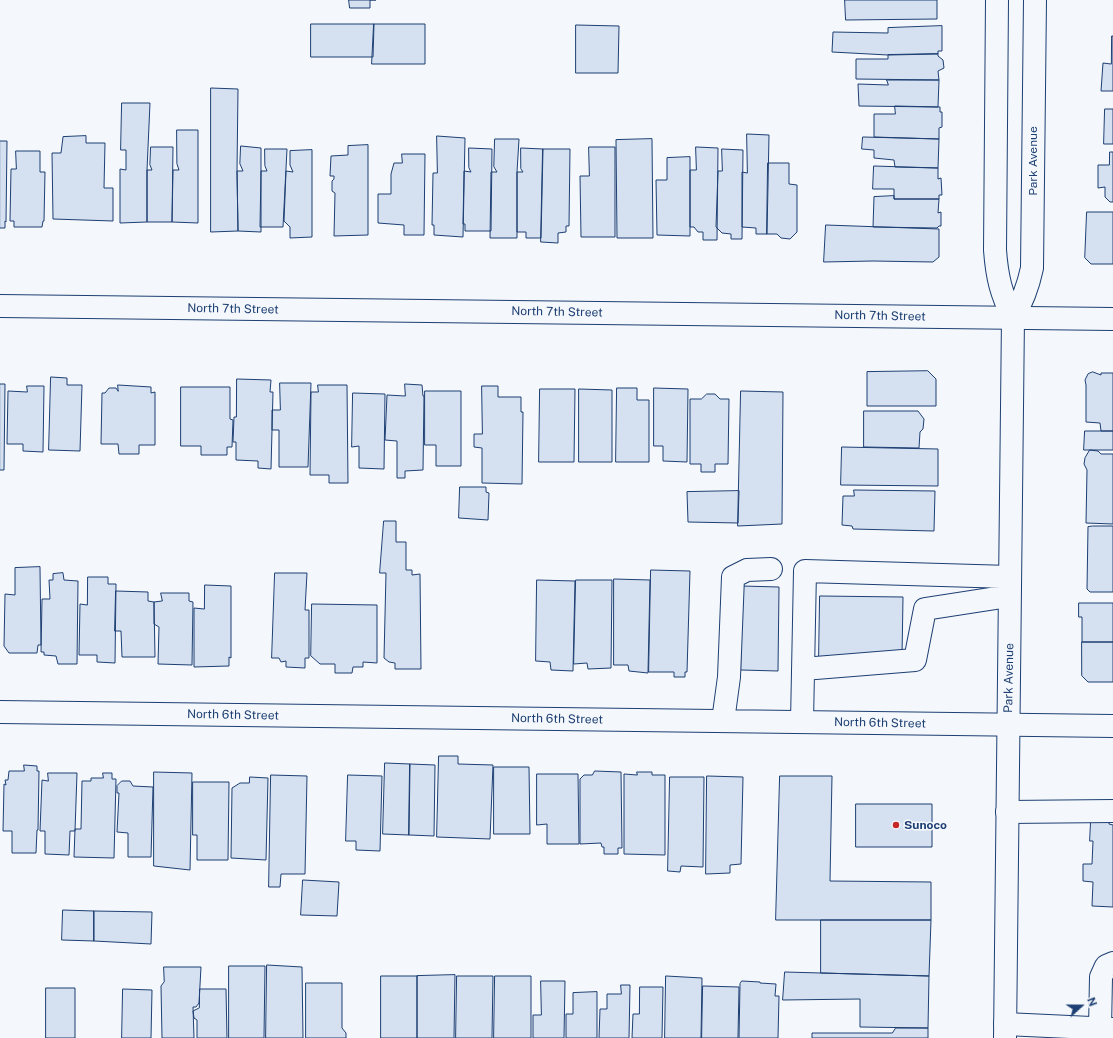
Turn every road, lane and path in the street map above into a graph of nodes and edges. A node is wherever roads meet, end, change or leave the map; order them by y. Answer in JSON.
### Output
{"nodes":[{"id":1,"x":997,"y":0,"type":"edge"},
{"id":2,"x":1035,"y":0,"type":"edge"},
{"id":3,"x":0,"y":306,"type":"edge"},
{"id":4,"x":1013,"y":317,"type":"junction"},
{"id":5,"x":1113,"y":319,"type":"edge"},
{"id":6,"x":771,"y":569,"type":"dead end"},
{"id":7,"x":1010,"y":586,"type":"junction"},
{"id":8,"x":803,"y":669,"type":"junction"},
{"id":9,"x":0,"y":712,"type":"edge"},
{"id":10,"x":723,"y":721,"type":"junction"},
{"id":11,"x":802,"y":722,"type":"junction"},
{"id":12,"x":1008,"y":725,"type":"junction"},
{"id":13,"x":1113,"y":726,"type":"edge"},
{"id":14,"x":1113,"y":810,"type":"edge"},
{"id":15,"x":1007,"y":812,"type":"junction"},
{"id":16,"x":1113,"y":963,"type":"edge"},
{"id":17,"x":1107,"y":1029,"type":"edge"},
{"id":18,"x":1005,"y":1031,"type":"edge"}],
"edges":[{"from":1,"to":4,"type":"street","name":"Park Avenue"},
{"from":2,"to":4,"type":"street","name":"Park Avenue"},
{"from":3,"to":4,"type":"street","name":"North 7th Street"},
{"from":4,"to":5,"type":"street","name":"North 7th Street"},
{"from":4,"to":7,"type":"street","name":"Park Avenue"},
{"from":6,"to":10,"type":"street"},
{"from":7,"to":8,"type":"street"},
{"from":7,"to":8,"type":"street"},
{"from":7,"to":12,"type":"street","name":"Park Avenue"},
{"from":8,"to":11,"type":"street"},
{"from":9,"to":10,"type":"street","name":"North 6th Street"},
{"from":10,"to":11,"type":"street","name":"North 6th Street"},
{"from":11,"to":12,"type":"street","name":"North 6th Street"},
{"from":12,"to":13,"type":"street","name":"North 6th Street"},
{"from":12,"to":15,"type":"street","name":"Park Avenue"},
{"from":14,"to":15,"type":"street"},
{"from":15,"to":18,"type":"street","name":"Park Avenue"},
{"from":16,"to":17,"type":"street"},
{"from":17,"to":18,"type":"street"}]}
